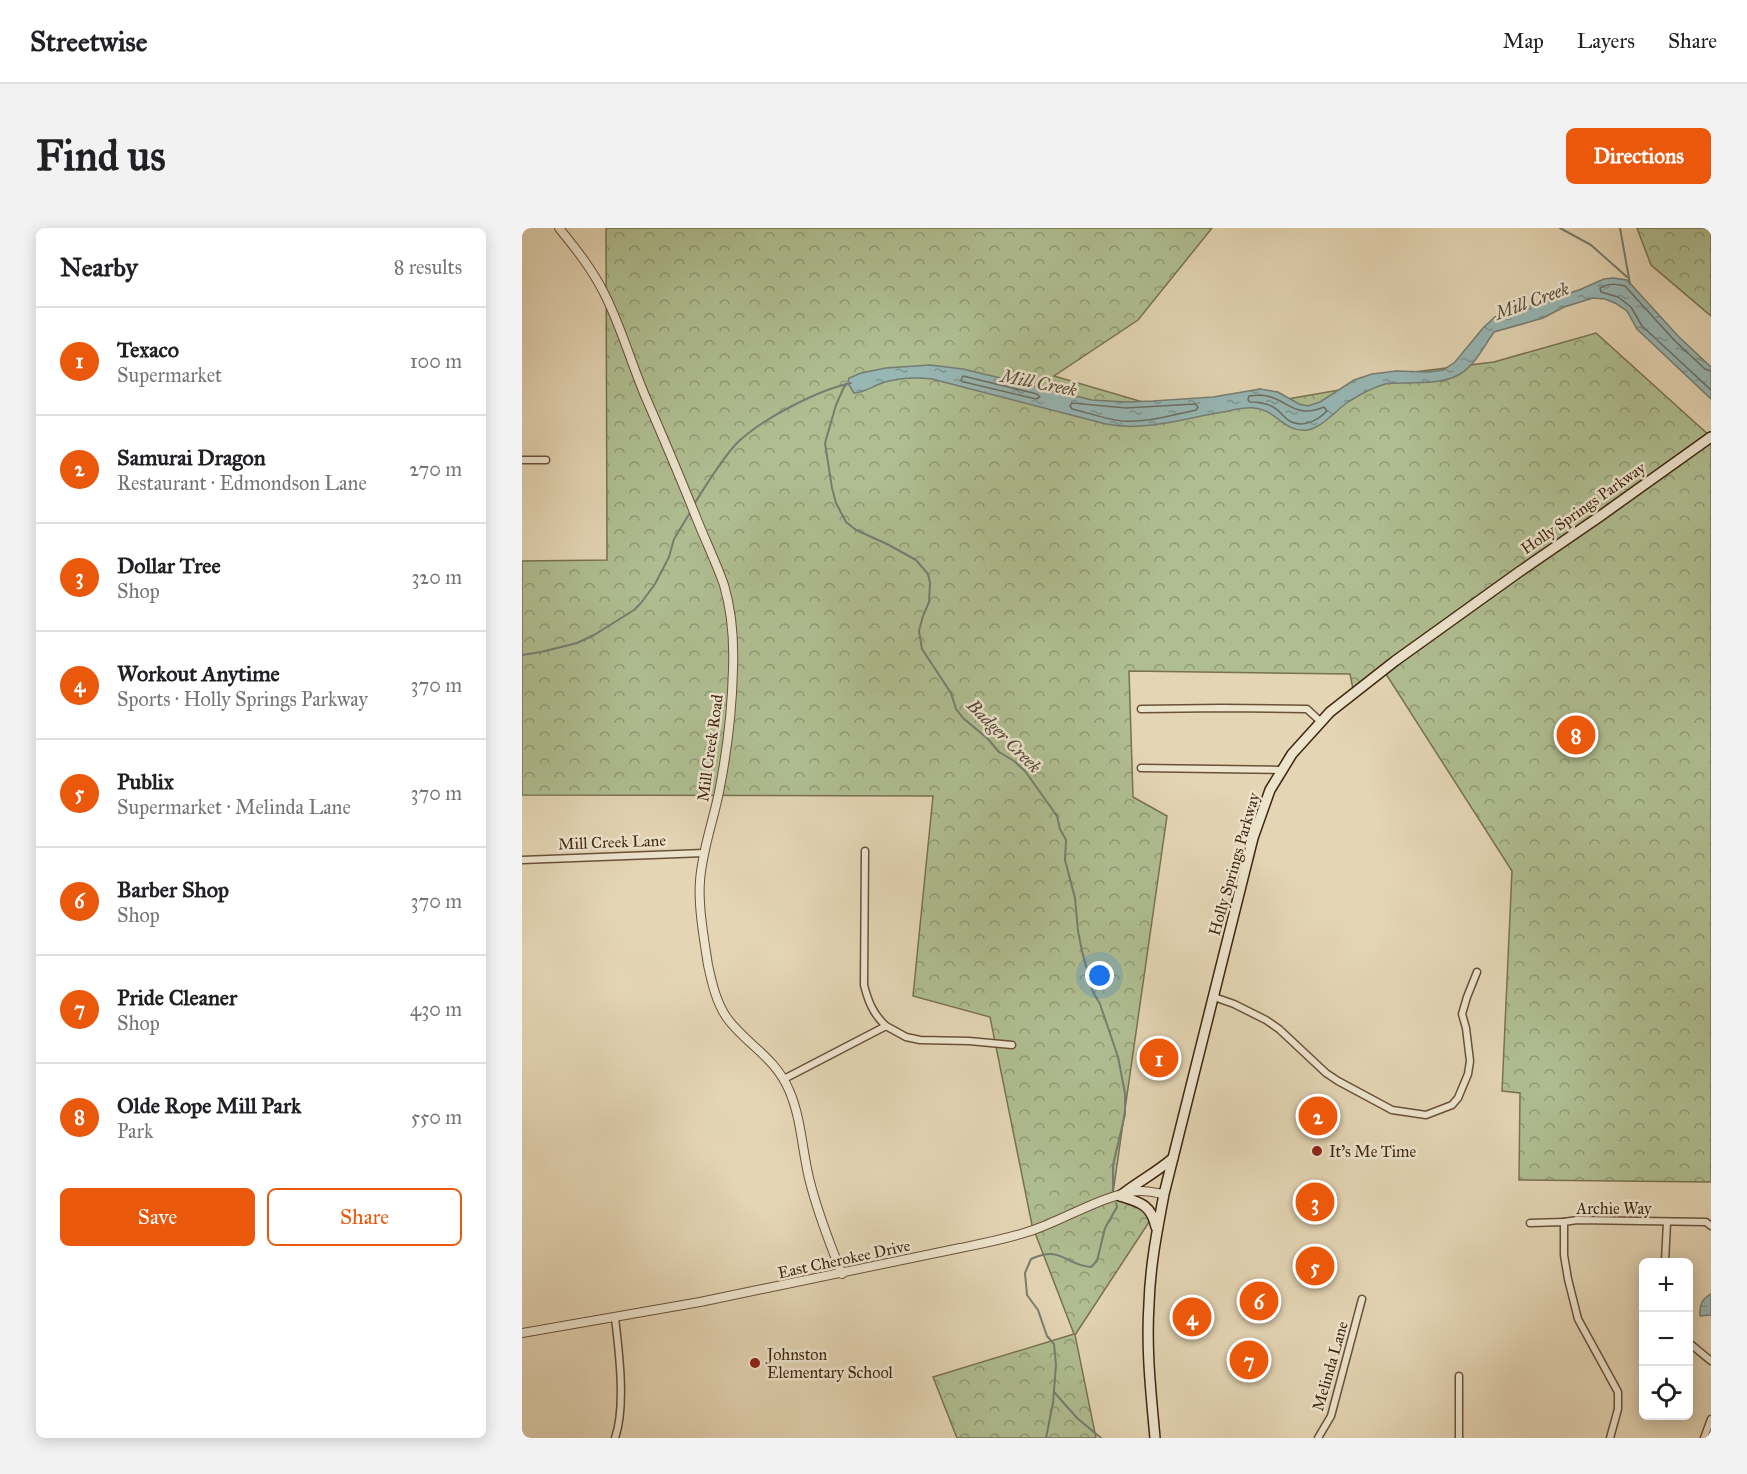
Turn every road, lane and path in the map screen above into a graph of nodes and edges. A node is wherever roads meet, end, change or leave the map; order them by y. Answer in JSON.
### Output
{"nodes":[{"id":1,"x":559,"y":228,"type":"edge"},
{"id":2,"x":1711,"y":437,"type":"edge"},
{"id":3,"x":522,"y":460,"type":"edge"},
{"id":4,"x":546,"y":460,"type":"dead end"},
{"id":5,"x":1141,"y":709,"type":"dead end"},
{"id":6,"x":1320,"y":722,"type":"junction"},
{"id":7,"x":1141,"y":768,"type":"dead end"},
{"id":8,"x":1281,"y":770,"type":"junction"},
{"id":9,"x":865,"y":851,"type":"dead end"},
{"id":10,"x":704,"y":853,"type":"junction"},
{"id":11,"x":522,"y":860,"type":"edge"},
{"id":12,"x":1477,"y":972,"type":"dead end"},
{"id":13,"x":1214,"y":997,"type":"junction"},
{"id":14,"x":886,"y":1026,"type":"junction"},
{"id":15,"x":1012,"y":1045,"type":"dead end"},
{"id":16,"x":784,"y":1079,"type":"junction"},
{"id":17,"x":1173,"y":1158,"type":"junction"},
{"id":18,"x":1164,"y":1194,"type":"junction"},
{"id":19,"x":1120,"y":1196,"type":"junction"},
{"id":20,"x":1564,"y":1222,"type":"junction"},
{"id":21,"x":1667,"y":1222,"type":"junction"},
{"id":22,"x":1530,"y":1223,"type":"dead end"},
{"id":23,"x":1711,"y":1226,"type":"edge"},
{"id":24,"x":1157,"y":1232,"type":"junction"},
{"id":25,"x":1665,"y":1258,"type":"edge"},
{"id":26,"x":842,"y":1274,"type":"junction"},
{"id":27,"x":1362,"y":1299,"type":"dead end"},
{"id":28,"x":615,"y":1318,"type":"junction"},
{"id":29,"x":522,"y":1333,"type":"edge"},
{"id":30,"x":1693,"y":1346,"type":"edge"},
{"id":31,"x":1711,"y":1361,"type":"edge"},
{"id":32,"x":1460,"y":1376,"type":"dead end"},
{"id":33,"x":1710,"y":1424,"type":"edge"},
{"id":34,"x":615,"y":1438,"type":"edge"},
{"id":35,"x":1155,"y":1438,"type":"edge"},
{"id":36,"x":1318,"y":1438,"type":"edge"},
{"id":37,"x":1459,"y":1438,"type":"edge"},
{"id":38,"x":1610,"y":1438,"type":"edge"},
{"id":39,"x":1704,"y":1438,"type":"edge"}],
"edges":[{"from":1,"to":10,"type":"street","name":"Mill Creek Road"},
{"from":2,"to":6,"type":"main road","name":"Holly Springs Parkway"},
{"from":3,"to":4,"type":"street"},
{"from":5,"to":6,"type":"street"},
{"from":6,"to":8,"type":"main road","name":"Holly Springs Parkway"},
{"from":7,"to":8,"type":"street"},
{"from":8,"to":13,"type":"main road","name":"Holly Springs Parkway"},
{"from":9,"to":14,"type":"street"},
{"from":10,"to":11,"type":"street","name":"Mill Creek Lane"},
{"from":10,"to":16,"type":"street","name":"Mill Creek Road"},
{"from":12,"to":13,"type":"street"},
{"from":13,"to":17,"type":"main road","name":"Holly Springs Parkway"},
{"from":14,"to":15,"type":"street"},
{"from":14,"to":16,"type":"street"},
{"from":16,"to":26,"type":"street","name":"Mill Creek Road"},
{"from":17,"to":18,"type":"main road","name":"Holly Springs Parkway"},
{"from":17,"to":19,"type":"main road"},
{"from":18,"to":19,"type":"street","name":"East Cherokee Drive"},
{"from":18,"to":24,"type":"main road","name":"Holly Springs Parkway"},
{"from":19,"to":24,"type":"main road"},
{"from":19,"to":26,"type":"street","name":"East Cherokee Drive"},
{"from":20,"to":21,"type":"street","name":"Archie Way"},
{"from":20,"to":22,"type":"street"},
{"from":20,"to":38,"type":"street","name":"Archie Way"},
{"from":21,"to":23,"type":"street","name":"Archie Way"},
{"from":21,"to":25,"type":"street"},
{"from":24,"to":35,"type":"main road","name":"Holly Springs Parkway"},
{"from":26,"to":28,"type":"street","name":"East Cherokee Drive"},
{"from":27,"to":36,"type":"street","name":"Melinda Lane"},
{"from":28,"to":29,"type":"street","name":"East Cherokee Drive"},
{"from":28,"to":34,"type":"street"},
{"from":30,"to":31,"type":"street"},
{"from":32,"to":37,"type":"street"},
{"from":33,"to":39,"type":"street"}]}
